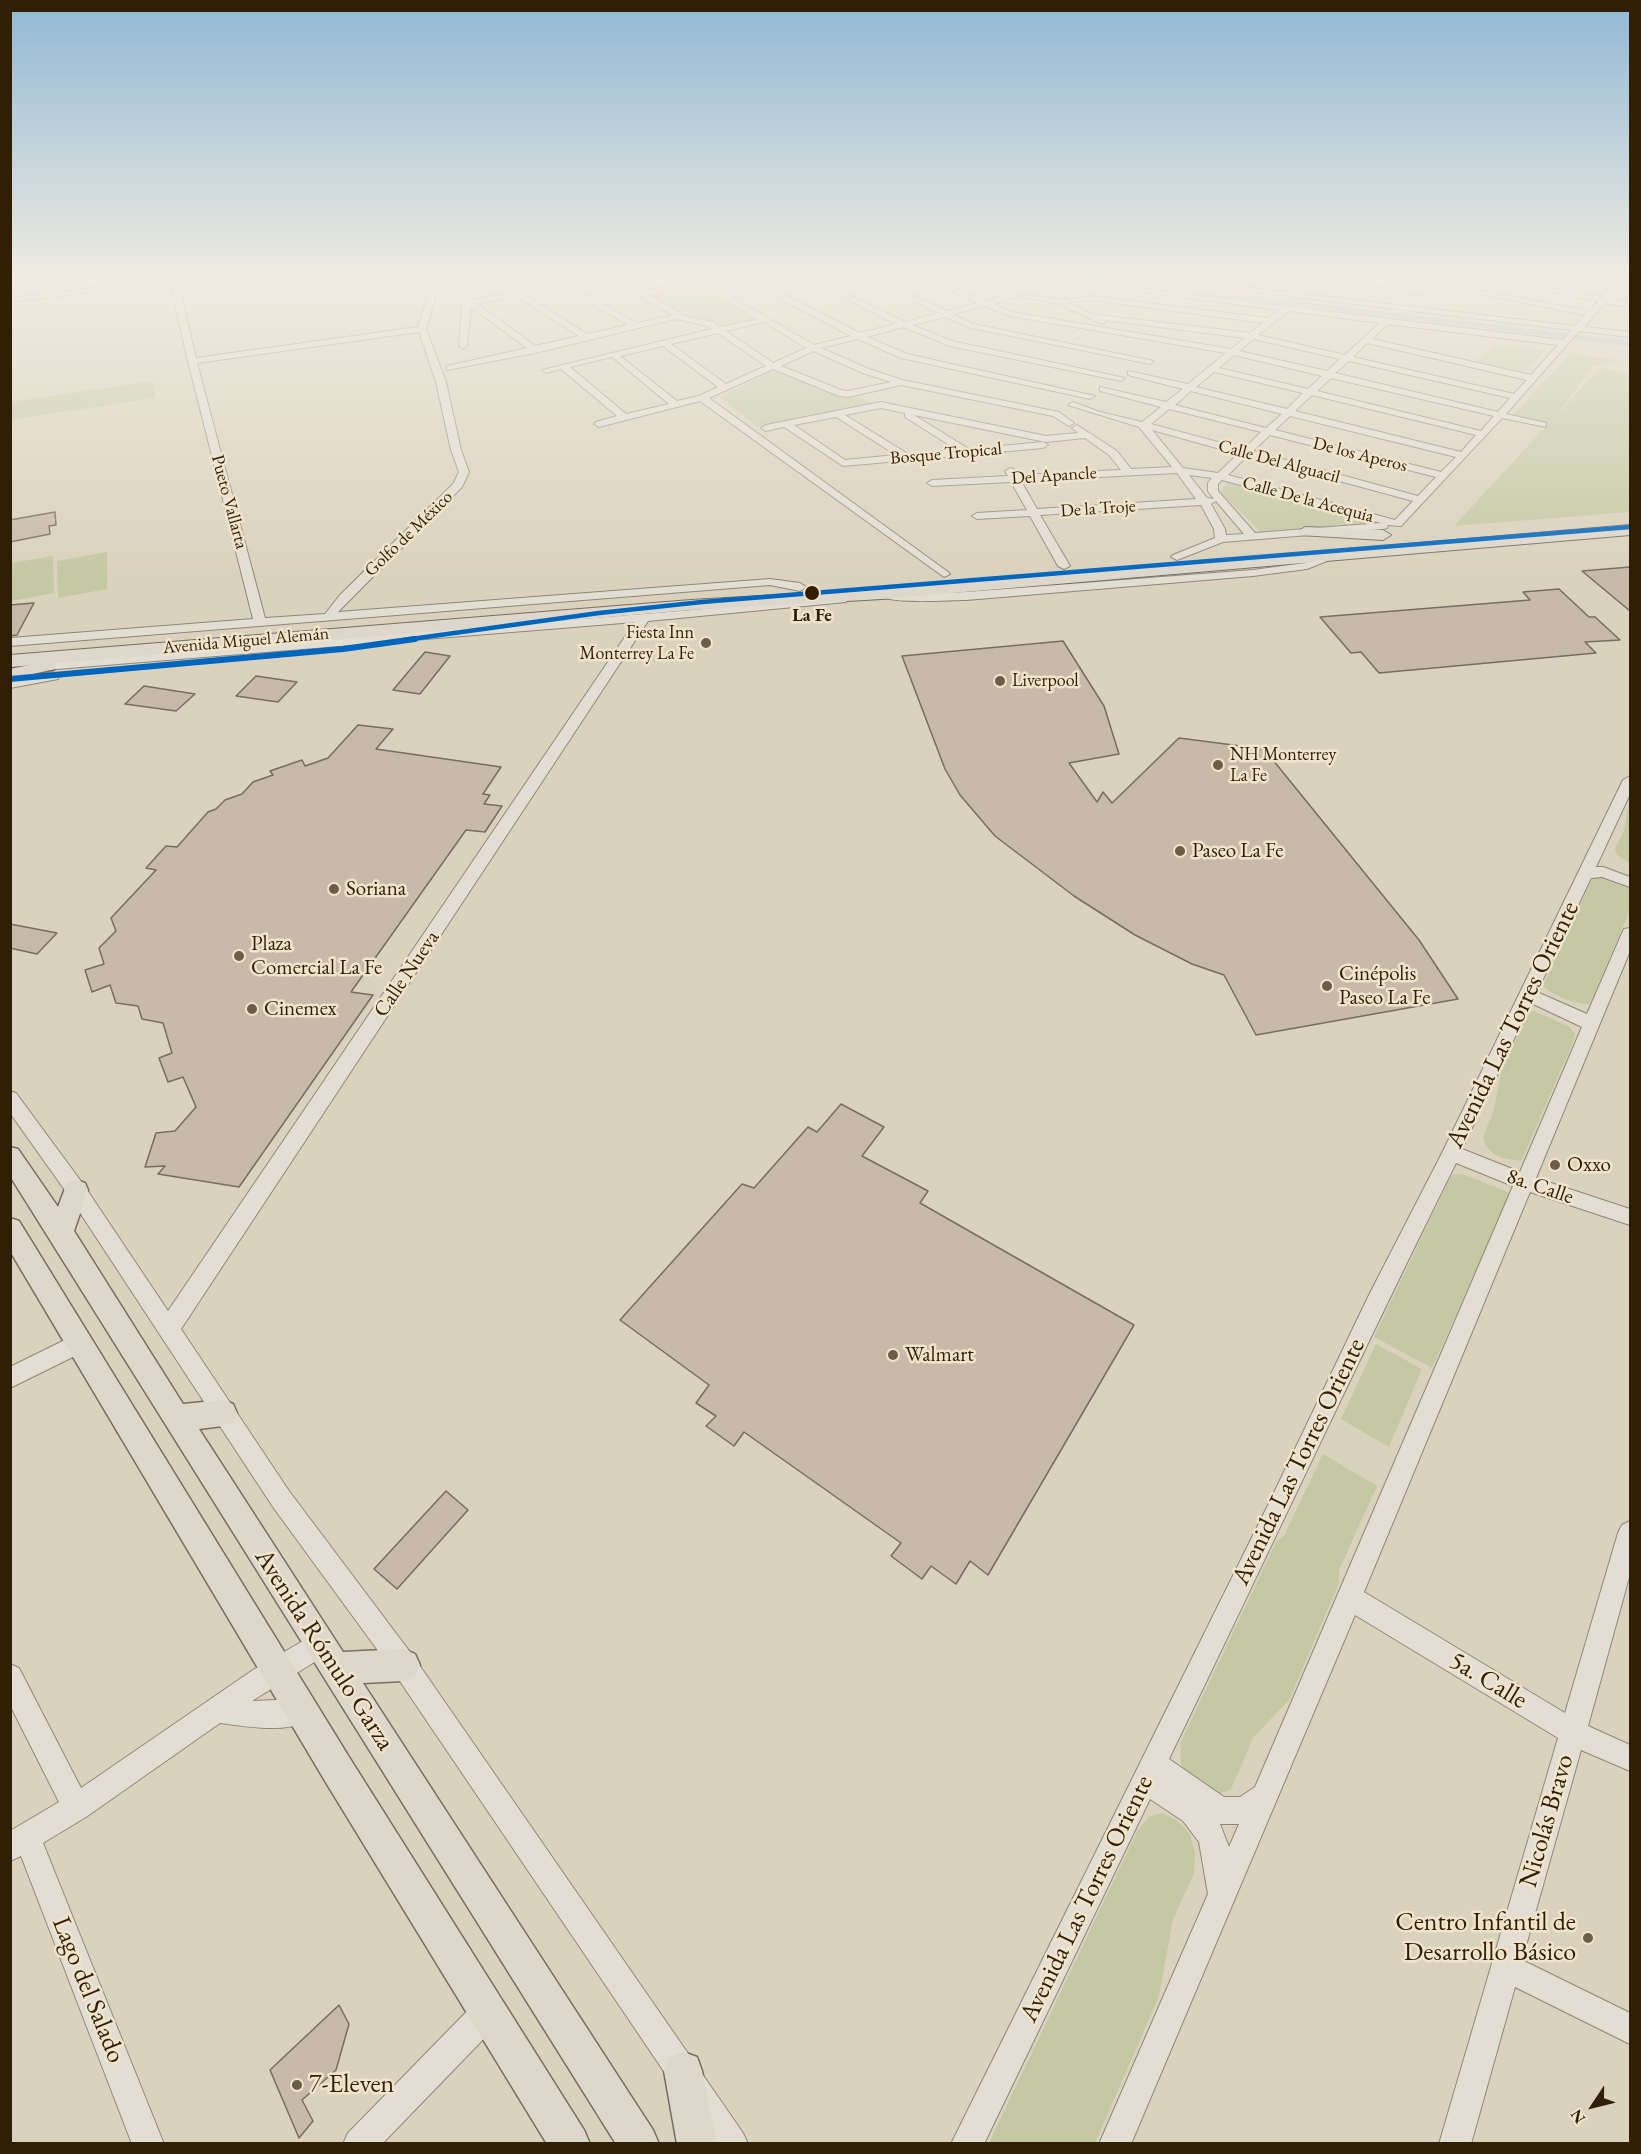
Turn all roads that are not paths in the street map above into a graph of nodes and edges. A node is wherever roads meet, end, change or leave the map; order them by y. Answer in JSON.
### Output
{"nodes":[{"id":1,"x":1121,"y":378,"type":"edge"},
{"id":2,"x":1533,"y":378,"type":"edge"},
{"id":3,"x":197,"y":379,"type":"edge"},
{"id":4,"x":440,"y":379,"type":"edge"},
{"id":5,"x":578,"y":379,"type":"edge"},
{"id":6,"x":643,"y":379,"type":"edge"},
{"id":7,"x":713,"y":379,"type":"edge"},
{"id":8,"x":742,"y":379,"type":"edge"},
{"id":9,"x":805,"y":379,"type":"edge"},
{"id":10,"x":889,"y":379,"type":"edge"},
{"id":11,"x":1006,"y":379,"type":"edge"},
{"id":12,"x":1155,"y":379,"type":"edge"},
{"id":13,"x":1202,"y":379,"type":"edge"},
{"id":14,"x":1254,"y":379,"type":"edge"},
{"id":15,"x":1325,"y":379,"type":"edge"},
{"id":16,"x":1344,"y":379,"type":"edge"},
{"id":17,"x":1436,"y":379,"type":"edge"},
{"id":18,"x":900,"y":382,"type":"junction"},
{"id":19,"x":724,"y":387,"type":"junction"},
{"id":20,"x":1191,"y":387,"type":"junction"},
{"id":21,"x":1103,"y":389,"type":"junction"},
{"id":22,"x":1310,"y":392,"type":"junction"},
{"id":23,"x":1090,"y":396,"type":"junction"},
{"id":24,"x":1517,"y":397,"type":"junction"},
{"id":25,"x":702,"y":398,"type":"junction"},
{"id":26,"x":676,"y":405,"type":"junction"},
{"id":27,"x":1073,"y":405,"type":"junction"},
{"id":28,"x":1168,"y":405,"type":"junction"},
{"id":29,"x":896,"y":407,"type":"junction"},
{"id":30,"x":1289,"y":411,"type":"junction"},
{"id":31,"x":1056,"y":414,"type":"junction"},
{"id":32,"x":839,"y":415,"type":"junction"},
{"id":33,"x":1501,"y":415,"type":"junction"},
{"id":34,"x":625,"y":418,"type":"junction"},
{"id":35,"x":598,"y":424,"type":"dead end"},
{"id":36,"x":1543,"y":425,"type":"dead end"},
{"id":37,"x":787,"y":426,"type":"junction"},
{"id":38,"x":1143,"y":426,"type":"junction"},
{"id":39,"x":766,"y":428,"type":"dead end"},
{"id":40,"x":1077,"y":429,"type":"junction"},
{"id":41,"x":1268,"y":432,"type":"junction"},
{"id":42,"x":1483,"y":434,"type":"junction"},
{"id":43,"x":1098,"y":441,"type":"junction"},
{"id":44,"x":1050,"y":442,"type":"junction"},
{"id":45,"x":967,"y":452,"type":"junction"},
{"id":46,"x":1245,"y":453,"type":"junction"},
{"id":47,"x":1463,"y":456,"type":"junction"},
{"id":48,"x":907,"y":458,"type":"junction"},
{"id":49,"x":1008,"y":467,"type":"dead end"},
{"id":50,"x":1177,"y":470,"type":"junction"},
{"id":51,"x":1128,"y":471,"type":"junction"},
{"id":52,"x":1220,"y":476,"type":"junction"},
{"id":53,"x":1443,"y":476,"type":"junction"},
{"id":54,"x":1015,"y":479,"type":"junction"},
{"id":55,"x":932,"y":483,"type":"dead end"},
{"id":56,"x":1220,"y":500,"type":"junction"},
{"id":57,"x":1422,"y":500,"type":"junction"},
{"id":58,"x":1204,"y":501,"type":"junction"},
{"id":59,"x":1035,"y":514,"type":"junction"},
{"id":60,"x":977,"y":516,"type":"dead end"},
{"id":61,"x":1630,"y":521,"type":"edge"},
{"id":62,"x":1397,"y":524,"type":"junction"},
{"id":63,"x":1630,"y":530,"type":"edge"},
{"id":64,"x":1305,"y":532,"type":"junction"},
{"id":65,"x":1252,"y":536,"type":"junction"},
{"id":66,"x":1426,"y":537,"type":"junction"},
{"id":67,"x":1221,"y":539,"type":"junction"},
{"id":68,"x":1338,"y":554,"type":"junction"},
{"id":69,"x":1177,"y":557,"type":"junction"},
{"id":70,"x":1064,"y":566,"type":"junction"},
{"id":71,"x":1121,"y":572,"type":"junction"},
{"id":72,"x":944,"y":574,"type":"junction"},
{"id":73,"x":1160,"y":580,"type":"junction"},
{"id":74,"x":800,"y":587,"type":"junction"},
{"id":75,"x":858,"y":594,"type":"junction"},
{"id":76,"x":882,"y":594,"type":"junction"},
{"id":77,"x":329,"y":616,"type":"junction"},
{"id":78,"x":501,"y":616,"type":"junction"},
{"id":79,"x":645,"y":617,"type":"junction"},
{"id":80,"x":260,"y":622,"type":"junction"},
{"id":81,"x":14,"y":645,"type":"edge"},
{"id":82,"x":173,"y":660,"type":"junction"},
{"id":83,"x":49,"y":666,"type":"joint"},
{"id":84,"x":12,"y":668,"type":"edge"},
{"id":85,"x":10,"y":684,"type":"edge"},
{"id":86,"x":1630,"y":780,"type":"edge"},
{"id":87,"x":1599,"y":845,"type":"junction"},
{"id":88,"x":1630,"y":871,"type":"edge"},
{"id":89,"x":1586,"y":873,"type":"junction"},
{"id":90,"x":1630,"y":882,"type":"edge"},
{"id":91,"x":1630,"y":933,"type":"edge"},
{"id":92,"x":1527,"y":994,"type":"junction"},
{"id":93,"x":1592,"y":1024,"type":"junction"},
{"id":94,"x":10,"y":1098,"type":"edge"},
{"id":95,"x":1451,"y":1153,"type":"junction"},
{"id":96,"x":10,"y":1156,"type":"edge"},
{"id":97,"x":1524,"y":1182,"type":"junction"},
{"id":98,"x":76,"y":1190,"type":"junction"},
{"id":99,"x":1630,"y":1217,"type":"edge"},
{"id":100,"x":10,"y":1228,"type":"edge"},
{"id":101,"x":61,"y":1232,"type":"junction"},
{"id":102,"x":168,"y":1330,"type":"junction"},
{"id":103,"x":81,"y":1342,"type":"junction"},
{"id":104,"x":10,"y":1378,"type":"edge"},
{"id":105,"x":223,"y":1413,"type":"junction"},
{"id":106,"x":176,"y":1418,"type":"junction"},
{"id":107,"x":1630,"y":1539,"type":"edge"},
{"id":108,"x":1349,"y":1597,"type":"junction"},
{"id":109,"x":329,"y":1656,"type":"junction"},
{"id":110,"x":404,"y":1665,"type":"junction"},
{"id":111,"x":277,"y":1669,"type":"junction"},
{"id":112,"x":10,"y":1677,"type":"edge"},
{"id":113,"x":219,"y":1710,"type":"junction"},
{"id":114,"x":301,"y":1712,"type":"junction"},
{"id":115,"x":1572,"y":1732,"type":"junction"},
{"id":116,"x":1630,"y":1758,"type":"edge"},
{"id":117,"x":1149,"y":1772,"type":"junction"},
{"id":118,"x":1264,"y":1797,"type":"junction"},
{"id":119,"x":76,"y":1807,"type":"junction"},
{"id":120,"x":19,"y":1842,"type":"edge"},
{"id":121,"x":1221,"y":1896,"type":"junction"},
{"id":122,"x":1506,"y":1967,"type":"junction"},
{"id":123,"x":489,"y":2010,"type":"junction"},
{"id":124,"x":1630,"y":2029,"type":"edge"},
{"id":125,"x":683,"y":2070,"type":"junction"},
{"id":126,"x":148,"y":2144,"type":"edge"},
{"id":127,"x":359,"y":2144,"type":"edge"},
{"id":128,"x":570,"y":2144,"type":"edge"},
{"id":129,"x":639,"y":2144,"type":"edge"},
{"id":130,"x":697,"y":2144,"type":"edge"},
{"id":131,"x":732,"y":2144,"type":"edge"},
{"id":132,"x":967,"y":2144,"type":"edge"},
{"id":133,"x":1115,"y":2144,"type":"edge"},
{"id":134,"x":1455,"y":2144,"type":"edge"}],
"edges":[{"from":1,"to":21,"type":"street"},
{"from":2,"to":24,"type":"street"},
{"from":3,"to":80,"type":"street","name":"Pueto Vallarta"},
{"from":4,"to":77,"type":"street","name":"Golfo de México"},
{"from":5,"to":34,"type":"street"},
{"from":6,"to":26,"type":"street"},
{"from":7,"to":19,"type":"street"},
{"from":8,"to":19,"type":"street"},
{"from":9,"to":18,"type":"street"},
{"from":10,"to":18,"type":"street"},
{"from":11,"to":23,"type":"street"},
{"from":12,"to":20,"type":"street"},
{"from":13,"to":20,"type":"street"},
{"from":14,"to":22,"type":"street"},
{"from":15,"to":22,"type":"street"},
{"from":16,"to":33,"type":"street"},
{"from":17,"to":24,"type":"street"},
{"from":18,"to":31,"type":"street"},
{"from":19,"to":25,"type":"street"},
{"from":20,"to":28,"type":"street"},
{"from":20,"to":30,"type":"street"},
{"from":21,"to":23,"type":"street"},
{"from":21,"to":28,"type":"street","name":"De los Aperos"},
{"from":22,"to":30,"type":"street"},
{"from":22,"to":42,"type":"street"},
{"from":23,"to":27,"type":"street"},
{"from":24,"to":33,"type":"street"},
{"from":25,"to":26,"type":"street"},
{"from":25,"to":72,"type":"street"},
{"from":26,"to":34,"type":"street"},
{"from":27,"to":31,"type":"street"},
{"from":27,"to":38,"type":"street","name":"Calle Del Alguacil"},
{"from":28,"to":38,"type":"street"},
{"from":28,"to":41,"type":"street","name":"De los Aperos"},
{"from":29,"to":32,"type":"street"},
{"from":29,"to":44,"type":"street"},
{"from":29,"to":45,"type":"street"},
{"from":30,"to":41,"type":"street"},
{"from":30,"to":47,"type":"street"},
{"from":31,"to":40,"type":"street"},
{"from":32,"to":37,"type":"street"},
{"from":32,"to":48,"type":"street"},
{"from":33,"to":36,"type":"street"},
{"from":33,"to":42,"type":"street"},
{"from":34,"to":35,"type":"street"},
{"from":37,"to":39,"type":"street"},
{"from":37,"to":48,"type":"street","name":"Bosque Tropical"},
{"from":38,"to":46,"type":"street","name":"Calle Del Alguacil"},
{"from":38,"to":50,"type":"street"},
{"from":40,"to":43,"type":"street"},
{"from":40,"to":44,"type":"street","name":"Bosque Tropical"},
{"from":41,"to":46,"type":"street"},
{"from":41,"to":53,"type":"street","name":"De los Aperos"},
{"from":42,"to":47,"type":"street"},
{"from":43,"to":44,"type":"street","name":"Bosque Tropical"},
{"from":43,"to":51,"type":"street"},
{"from":44,"to":45,"type":"street","name":"Bosque Tropical"},
{"from":45,"to":48,"type":"street","name":"Bosque Tropical"},
{"from":46,"to":52,"type":"street"},
{"from":46,"to":57,"type":"street","name":"Calle Del Alguacil"},
{"from":47,"to":53,"type":"street"},
{"from":49,"to":54,"type":"street"},
{"from":50,"to":51,"type":"street","name":"Del Apancle"},
{"from":50,"to":52,"type":"street","name":"Del Apancle"},
{"from":50,"to":58,"type":"street"},
{"from":51,"to":54,"type":"street","name":"Del Apancle"},
{"from":52,"to":56,"type":"street"},
{"from":52,"to":62,"type":"street","name":"Calle De la Acequia"},
{"from":53,"to":57,"type":"street"},
{"from":54,"to":55,"type":"street","name":"Del Apancle"},
{"from":54,"to":59,"type":"street"},
{"from":56,"to":58,"type":"street","name":"De la Troje"},
{"from":56,"to":65,"type":"street"},
{"from":57,"to":62,"type":"street"},
{"from":58,"to":59,"type":"street","name":"De la Troje"},
{"from":58,"to":67,"type":"street"},
{"from":59,"to":60,"type":"street","name":"De la Troje"},
{"from":59,"to":70,"type":"street"},
{"from":61,"to":66,"type":"highway","name":"Avenida Miguel Alemán"},
{"from":62,"to":64,"type":"street"},
{"from":63,"to":68,"type":"highway","name":"Avenida Miguel Alemán"},
{"from":64,"to":65,"type":"street"},
{"from":64,"to":66,"type":"highway"},
{"from":65,"to":67,"type":"street"},
{"from":66,"to":69,"type":"highway","name":"Avenida Miguel Alemán"},
{"from":67,"to":69,"type":"street"},
{"from":68,"to":71,"type":"highway","name":"Avenida Miguel Alemán"},
{"from":68,"to":73,"type":"street"},
{"from":69,"to":70,"type":"highway","name":"Avenida Miguel Alemán"},
{"from":70,"to":72,"type":"highway","name":"Avenida Miguel Alemán"},
{"from":71,"to":73,"type":"highway"},
{"from":71,"to":76,"type":"highway","name":"Avenida Miguel Alemán"},
{"from":72,"to":74,"type":"highway","name":"Avenida Miguel Alemán"},
{"from":73,"to":76,"type":"street"},
{"from":74,"to":77,"type":"street"},
{"from":74,"to":78,"type":"highway","name":"Avenida Miguel Alemán"},
{"from":75,"to":76,"type":"highway","name":"Avenida Miguel Alemán"},
{"from":75,"to":78,"type":"highway","name":"Avenida Miguel Alemán"},
{"from":75,"to":79,"type":"street"},
{"from":77,"to":80,"type":"street"},
{"from":78,"to":81,"type":"highway","name":"Avenida Miguel Alemán"},
{"from":78,"to":84,"type":"highway","name":"Avenida Miguel Alemán"},
{"from":79,"to":82,"type":"street"},
{"from":79,"to":102,"type":"street","name":"Calle Nueva"},
{"from":80,"to":81,"type":"street"},
{"from":82,"to":83,"type":"street"},
{"from":82,"to":85,"type":"street"},
{"from":83,"to":84,"type":"main road"},
{"from":86,"to":87,"type":"street","name":"Avenida Las Torres Oriente"},
{"from":87,"to":88,"type":"street"},
{"from":87,"to":89,"type":"street","name":"Avenida Las Torres Oriente"},
{"from":89,"to":90,"type":"street"},
{"from":89,"to":92,"type":"street","name":"Avenida Las Torres Oriente"},
{"from":91,"to":93,"type":"street"},
{"from":92,"to":93,"type":"street"},
{"from":92,"to":95,"type":"street","name":"Avenida Las Torres Oriente"},
{"from":93,"to":97,"type":"street"},
{"from":94,"to":98,"type":"street"},
{"from":95,"to":97,"type":"street","name":"8a. Calle"},
{"from":95,"to":117,"type":"street","name":"Avenida Las Torres Oriente"},
{"from":96,"to":101,"type":"main road","name":"Avenida Rómulo Garza"},
{"from":97,"to":99,"type":"street","name":"8a. Calle"},
{"from":97,"to":108,"type":"street"},
{"from":98,"to":101,"type":"main road"},
{"from":98,"to":102,"type":"street"},
{"from":100,"to":103,"type":"main road","name":"Avenida Rómulo Garza"},
{"from":101,"to":106,"type":"main road","name":"Avenida Rómulo Garza"},
{"from":102,"to":105,"type":"street"},
{"from":103,"to":104,"type":"street"},
{"from":103,"to":111,"type":"main road","name":"Avenida Rómulo Garza"},
{"from":105,"to":106,"type":"main road"},
{"from":105,"to":110,"type":"street"},
{"from":106,"to":109,"type":"main road","name":"Avenida Rómulo Garza"},
{"from":107,"to":115,"type":"street","name":"Nicolás Bravo"},
{"from":108,"to":115,"type":"street","name":"5a. Calle"},
{"from":108,"to":118,"type":"street"},
{"from":109,"to":110,"type":"main road"},
{"from":109,"to":111,"type":"street"},
{"from":109,"to":129,"type":"main road","name":"Avenida Rómulo Garza"},
{"from":110,"to":125,"type":"street"},
{"from":111,"to":113,"type":"street"},
{"from":111,"to":114,"type":"main road","name":"Avenida Rómulo Garza"},
{"from":112,"to":119,"type":"street"},
{"from":113,"to":114,"type":"street"},
{"from":113,"to":119,"type":"street"},
{"from":114,"to":123,"type":"main road","name":"Avenida Rómulo Garza"},
{"from":115,"to":116,"type":"street","name":"5a. Calle"},
{"from":115,"to":122,"type":"street","name":"Nicolás Bravo"},
{"from":117,"to":118,"type":"street"},
{"from":117,"to":121,"type":"street"},
{"from":117,"to":132,"type":"street","name":"Avenida Las Torres Oriente"},
{"from":118,"to":121,"type":"street"},
{"from":119,"to":120,"type":"street"},
{"from":120,"to":126,"type":"street","name":"Lago del Salado"},
{"from":121,"to":133,"type":"street"},
{"from":122,"to":124,"type":"street"},
{"from":122,"to":134,"type":"street","name":"Nicolás Bravo"},
{"from":123,"to":127,"type":"street"},
{"from":123,"to":128,"type":"main road","name":"Avenida Rómulo Garza"},
{"from":125,"to":130,"type":"main road"},
{"from":125,"to":131,"type":"street"}]}
